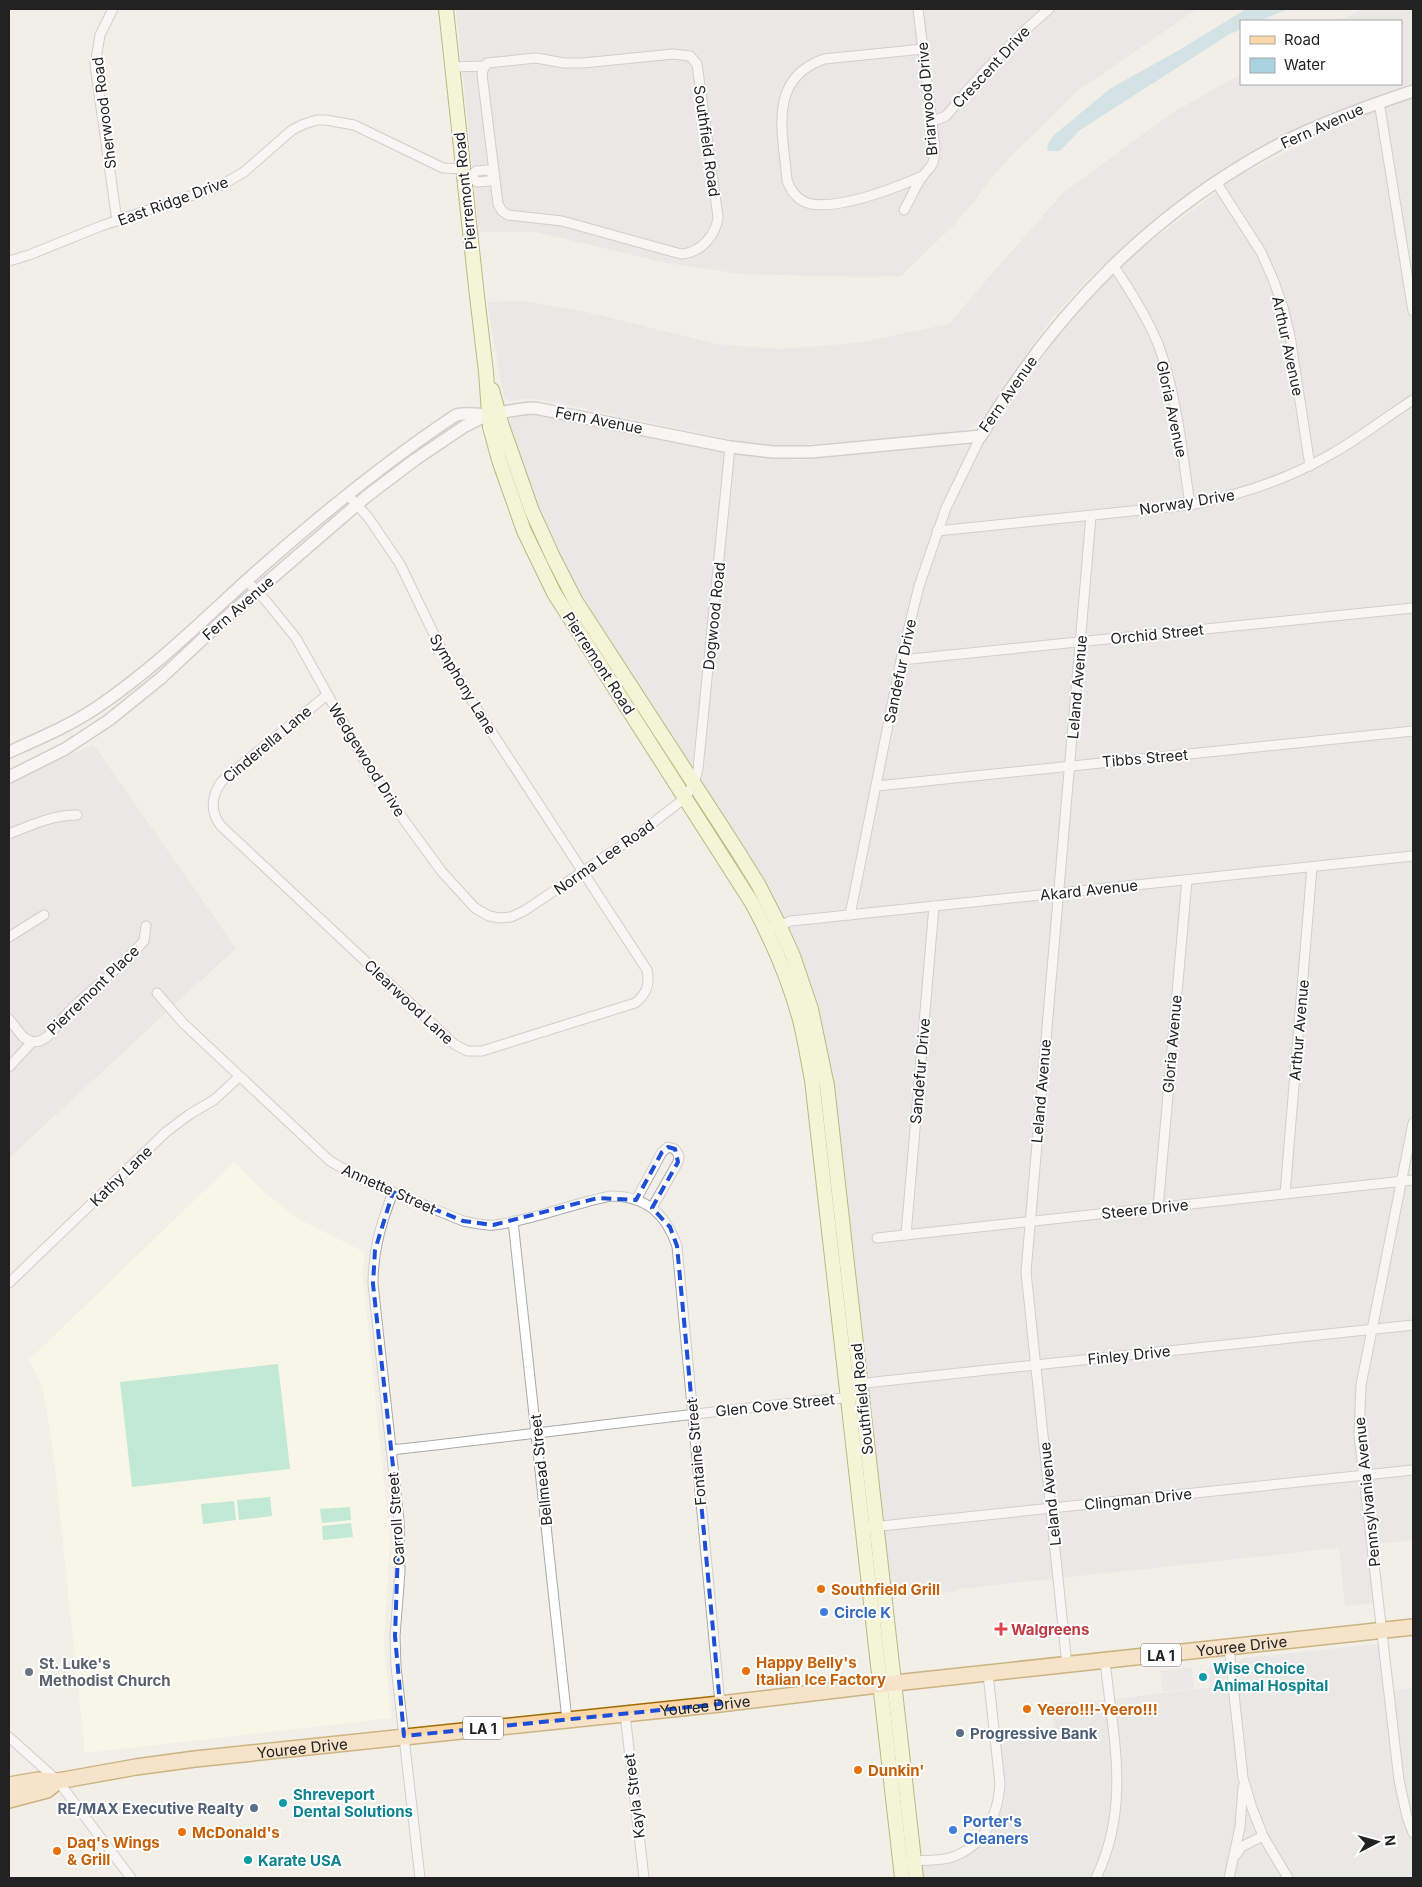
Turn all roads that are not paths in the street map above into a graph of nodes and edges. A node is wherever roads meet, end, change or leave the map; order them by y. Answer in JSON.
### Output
{"nodes":[{"id":1,"x":113,"y":9,"type":"edge"},
{"id":2,"x":446,"y":9,"type":"edge"},
{"id":3,"x":918,"y":9,"type":"edge"},
{"id":4,"x":1050,"y":9,"type":"edge"},
{"id":5,"x":923,"y":49,"type":"junction"},
{"id":6,"x":485,"y":66,"type":"junction"},
{"id":7,"x":452,"y":67,"type":"junction"},
{"id":8,"x":1413,"y":91,"type":"edge"},
{"id":9,"x":1379,"y":102,"type":"junction"},
{"id":10,"x":932,"y":120,"type":"junction"},
{"id":11,"x":495,"y":174,"type":"junction"},
{"id":12,"x":466,"y":175,"type":"junction"},
{"id":13,"x":923,"y":176,"type":"junction"},
{"id":14,"x":1216,"y":182,"type":"junction"},
{"id":15,"x":904,"y":210,"type":"dead end"},
{"id":16,"x":116,"y":221,"type":"junction"},
{"id":17,"x":9,"y":261,"type":"edge"},
{"id":18,"x":1113,"y":265,"type":"junction"},
{"id":19,"x":1413,"y":311,"type":"edge"},
{"id":20,"x":1413,"y":400,"type":"edge"},
{"id":21,"x":494,"y":413,"type":"junction"},
{"id":22,"x":981,"y":436,"type":"junction"},
{"id":23,"x":730,"y":447,"type":"junction"},
{"id":24,"x":1310,"y":466,"type":"junction"},
{"id":25,"x":348,"y":495,"type":"junction"},
{"id":26,"x":357,"y":505,"type":"junction"},
{"id":27,"x":1190,"y":505,"type":"junction"},
{"id":28,"x":1091,"y":516,"type":"junction"},
{"id":29,"x":937,"y":531,"type":"junction"},
{"id":30,"x":247,"y":581,"type":"junction"},
{"id":31,"x":257,"y":592,"type":"junction"},
{"id":32,"x":1413,"y":608,"type":"edge"},
{"id":33,"x":575,"y":614,"type":"junction"},
{"id":34,"x":1080,"y":642,"type":"junction"},
{"id":35,"x":901,"y":660,"type":"junction"},
{"id":36,"x":327,"y":695,"type":"junction"},
{"id":37,"x":1413,"y":731,"type":"edge"},
{"id":38,"x":670,"y":746,"type":"junction"},
{"id":39,"x":9,"y":752,"type":"edge"},
{"id":40,"x":658,"y":755,"type":"junction"},
{"id":41,"x":1070,"y":766,"type":"junction"},
{"id":42,"x":9,"y":777,"type":"edge"},
{"id":43,"x":694,"y":784,"type":"junction"},
{"id":44,"x":876,"y":786,"type":"junction"},
{"id":45,"x":214,"y":798,"type":"joint"},
{"id":46,"x":685,"y":798,"type":"junction"},
{"id":47,"x":77,"y":815,"type":"dead end"},
{"id":48,"x":9,"y":834,"type":"edge"},
{"id":49,"x":1413,"y":856,"type":"edge"},
{"id":50,"x":1312,"y":867,"type":"junction"},
{"id":51,"x":584,"y":872,"type":"junction"},
{"id":52,"x":1187,"y":880,"type":"junction"},
{"id":53,"x":1058,"y":894,"type":"junction"},
{"id":54,"x":934,"y":906,"type":"junction"},
{"id":55,"x":850,"y":915,"type":"junction"},
{"id":56,"x":44,"y":916,"type":"dead end"},
{"id":57,"x":505,"y":918,"type":"joint"},
{"id":58,"x":146,"y":926,"type":"dead end"},
{"id":59,"x":773,"y":928,"type":"junction"},
{"id":60,"x":9,"y":937,"type":"edge"},
{"id":61,"x":157,"y":993,"type":"dead end"},
{"id":62,"x":9,"y":1019,"type":"edge"},
{"id":63,"x":32,"y":1042,"type":"junction"},
{"id":64,"x":9,"y":1066,"type":"edge"},
{"id":65,"x":239,"y":1077,"type":"junction"},
{"id":66,"x":1413,"y":1123,"type":"edge"},
{"id":67,"x":1413,"y":1180,"type":"edge"},
{"id":68,"x":1401,"y":1181,"type":"junction"},
{"id":69,"x":393,"y":1192,"type":"junction"},
{"id":70,"x":1285,"y":1194,"type":"junction"},
{"id":71,"x":636,"y":1200,"type":"junction"},
{"id":72,"x":652,"y":1208,"type":"junction"},
{"id":73,"x":1158,"y":1208,"type":"junction"},
{"id":74,"x":513,"y":1221,"type":"junction"},
{"id":75,"x":1030,"y":1222,"type":"junction"},
{"id":76,"x":906,"y":1235,"type":"junction"},
{"id":77,"x":877,"y":1238,"type":"dead end"},
{"id":78,"x":837,"y":1241,"type":"junction"},
{"id":79,"x":9,"y":1283,"type":"edge"},
{"id":80,"x":1413,"y":1325,"type":"edge"},
{"id":81,"x":1372,"y":1330,"type":"junction"},
{"id":82,"x":1036,"y":1365,"type":"junction"},
{"id":83,"x":861,"y":1390,"type":"junction"},
{"id":84,"x":846,"y":1391,"type":"junction"},
{"id":85,"x":693,"y":1413,"type":"junction"},
{"id":86,"x":537,"y":1434,"type":"junction"},
{"id":87,"x":391,"y":1450,"type":"junction"},
{"id":88,"x":1413,"y":1470,"type":"edge"},
{"id":89,"x":1364,"y":1475,"type":"junction"},
{"id":90,"x":1051,"y":1508,"type":"junction"},
{"id":91,"x":876,"y":1527,"type":"junction"},
{"id":92,"x":862,"y":1528,"type":"junction"},
{"id":93,"x":1413,"y":1627,"type":"edge"},
{"id":94,"x":1382,"y":1631,"type":"junction"},
{"id":95,"x":1229,"y":1648,"type":"junction"},
{"id":96,"x":1105,"y":1661,"type":"junction"},
{"id":97,"x":1068,"y":1666,"type":"junction"},
{"id":98,"x":988,"y":1674,"type":"junction"},
{"id":99,"x":887,"y":1684,"type":"junction"},
{"id":100,"x":720,"y":1704,"type":"junction"},
{"id":101,"x":625,"y":1714,"type":"junction"},
{"id":102,"x":567,"y":1720,"type":"junction"},
{"id":103,"x":404,"y":1736,"type":"junction"},
{"id":104,"x":9,"y":1737,"type":"edge"},
{"id":105,"x":1243,"y":1778,"type":"junction"},
{"id":106,"x":58,"y":1781,"type":"junction"},
{"id":107,"x":9,"y":1785,"type":"edge"},
{"id":108,"x":9,"y":1800,"type":"edge"},
{"id":109,"x":1413,"y":1833,"type":"edge"},
{"id":110,"x":1262,"y":1836,"type":"junction"},
{"id":111,"x":1234,"y":1858,"type":"junction"},
{"id":112,"x":907,"y":1861,"type":"junction"},
{"id":113,"x":131,"y":1878,"type":"edge"},
{"id":114,"x":420,"y":1878,"type":"edge"},
{"id":115,"x":644,"y":1878,"type":"edge"},
{"id":116,"x":902,"y":1878,"type":"edge"},
{"id":117,"x":916,"y":1878,"type":"edge"},
{"id":118,"x":1096,"y":1878,"type":"edge"},
{"id":119,"x":1229,"y":1878,"type":"edge"},
{"id":120,"x":1288,"y":1878,"type":"edge"}],
"edges":[{"from":1,"to":16,"type":"street","name":"Sherwood Road"},
{"from":2,"to":7,"type":"main road","name":"Pierremont Road"},
{"from":3,"to":5,"type":"street","name":"Briarwood Drive"},
{"from":4,"to":10,"type":"street","name":"Crescent Drive"},
{"from":5,"to":10,"type":"street","name":"Briarwood Drive"},
{"from":5,"to":13,"type":"street"},
{"from":6,"to":7,"type":"street"},
{"from":6,"to":11,"type":"street"},
{"from":6,"to":11,"type":"street","name":"Southfield Road"},
{"from":7,"to":12,"type":"main road","name":"Pierremont Road"},
{"from":8,"to":9,"type":"street","name":"Fern Avenue"},
{"from":9,"to":14,"type":"street","name":"Fern Avenue"},
{"from":9,"to":19,"type":"street"},
{"from":10,"to":13,"type":"street","name":"Briarwood Drive"},
{"from":11,"to":12,"type":"street","name":"East Ridge Drive"},
{"from":12,"to":16,"type":"street","name":"East Ridge Drive"},
{"from":12,"to":21,"type":"main road","name":"Pierremont Road"},
{"from":13,"to":15,"type":"street","name":"Briarwood Drive"},
{"from":14,"to":18,"type":"street","name":"Fern Avenue"},
{"from":14,"to":24,"type":"street","name":"Arthur Avenue"},
{"from":16,"to":17,"type":"street","name":"East Ridge Drive"},
{"from":18,"to":22,"type":"street","name":"Fern Avenue"},
{"from":18,"to":27,"type":"street","name":"Gloria Avenue"},
{"from":20,"to":24,"type":"street","name":"Norway Drive"},
{"from":21,"to":23,"type":"street","name":"Fern Avenue"},
{"from":21,"to":25,"type":"street","name":"Fern Avenue"},
{"from":21,"to":26,"type":"street","name":"Fern Avenue"},
{"from":21,"to":33,"type":"main road","name":"Pierremont Road"},
{"from":22,"to":23,"type":"street","name":"Fern Avenue"},
{"from":22,"to":29,"type":"street","name":"Sandefur Drive"},
{"from":23,"to":43,"type":"street","name":"Dogwood Road"},
{"from":24,"to":27,"type":"street","name":"Norway Drive"},
{"from":25,"to":26,"type":"street","name":"Symphony Lane"},
{"from":25,"to":30,"type":"street","name":"Fern Avenue"},
{"from":26,"to":31,"type":"street","name":"Fern Avenue"},
{"from":26,"to":51,"type":"street","name":"Symphony Lane"},
{"from":27,"to":28,"type":"street","name":"Norway Drive"},
{"from":28,"to":29,"type":"street","name":"Norway Drive"},
{"from":28,"to":34,"type":"street","name":"Leland Avenue"},
{"from":29,"to":35,"type":"street","name":"Sandefur Drive"},
{"from":30,"to":31,"type":"street","name":"Wedgewood Drive"},
{"from":30,"to":39,"type":"street","name":"Fern Avenue"},
{"from":31,"to":36,"type":"street","name":"Wedgewood Drive"},
{"from":31,"to":42,"type":"street","name":"Fern Avenue"},
{"from":32,"to":34,"type":"street","name":"Orchid Street"},
{"from":33,"to":38,"type":"main road","name":"Pierremont Road"},
{"from":33,"to":40,"type":"main road","name":"Pierremont Road"},
{"from":34,"to":35,"type":"street","name":"Orchid Street"},
{"from":34,"to":41,"type":"street","name":"Leland Avenue"},
{"from":35,"to":44,"type":"street","name":"Sandefur Drive"},
{"from":36,"to":45,"type":"street","name":"Cinderella Lane"},
{"from":36,"to":57,"type":"street","name":"Wedgewood Drive"},
{"from":37,"to":41,"type":"street","name":"Tibbs Street"},
{"from":38,"to":40,"type":"main road"},
{"from":38,"to":43,"type":"main road","name":"Pierremont Road"},
{"from":40,"to":46,"type":"main road","name":"Pierremont Road"},
{"from":41,"to":44,"type":"street","name":"Tibbs Street"},
{"from":41,"to":53,"type":"street","name":"Leland Avenue"},
{"from":43,"to":46,"type":"street","name":"Norma Lee Road"},
{"from":43,"to":59,"type":"main road","name":"Pierremont Road"},
{"from":44,"to":55,"type":"street","name":"Sandefur Drive"},
{"from":45,"to":51,"type":"street","name":"Clearwood Lane"},
{"from":46,"to":51,"type":"street","name":"Norma Lee Road"},
{"from":46,"to":59,"type":"main road","name":"Pierremont Road"},
{"from":47,"to":48,"type":"street"},
{"from":49,"to":50,"type":"street","name":"Akard Avenue"},
{"from":50,"to":52,"type":"street","name":"Akard Avenue"},
{"from":50,"to":70,"type":"street","name":"Arthur Avenue"},
{"from":51,"to":57,"type":"street","name":"Norma Lee Road"},
{"from":52,"to":53,"type":"street","name":"Akard Avenue"},
{"from":52,"to":73,"type":"street","name":"Gloria Avenue"},
{"from":53,"to":54,"type":"street","name":"Akard Avenue"},
{"from":53,"to":75,"type":"street","name":"Leland Avenue"},
{"from":54,"to":55,"type":"street","name":"Akard Avenue"},
{"from":54,"to":76,"type":"street","name":"Sandefur Drive"},
{"from":55,"to":59,"type":"street","name":"Akard Avenue"},
{"from":56,"to":60,"type":"street"},
{"from":58,"to":63,"type":"street","name":"Pierremont Place"},
{"from":59,"to":78,"type":"main road","name":"Southfield Road"},
{"from":61,"to":65,"type":"street","name":"Annette Street"},
{"from":62,"to":63,"type":"street","name":"Pierremont Place"},
{"from":63,"to":64,"type":"street"},
{"from":65,"to":69,"type":"street","name":"Annette Street"},
{"from":65,"to":79,"type":"street","name":"Kathy Lane"},
{"from":66,"to":68,"type":"street","name":"Pennsylvania Avenue"},
{"from":67,"to":68,"type":"street","name":"Steere Drive"},
{"from":68,"to":70,"type":"street","name":"Steere Drive"},
{"from":68,"to":81,"type":"street","name":"Pennsylvania Avenue"},
{"from":69,"to":74,"type":"street","name":"Annette Street"},
{"from":69,"to":87,"type":"street","name":"Carroll Street"},
{"from":70,"to":73,"type":"street","name":"Steere Drive"},
{"from":71,"to":72,"type":"street","name":"Annette Street"},
{"from":71,"to":72,"type":"street"},
{"from":71,"to":74,"type":"street","name":"Annette Street"},
{"from":72,"to":85,"type":"street","name":"Fontaine Street"},
{"from":73,"to":75,"type":"street","name":"Steere Drive"},
{"from":74,"to":86,"type":"street","name":"Bellmead Street"},
{"from":75,"to":76,"type":"street","name":"Steere Drive"},
{"from":75,"to":82,"type":"street","name":"Leland Avenue"},
{"from":76,"to":77,"type":"street","name":"Steere Drive"},
{"from":78,"to":83,"type":"main road","name":"Southfield Road"},
{"from":78,"to":84,"type":"main road","name":"Southfield Road"},
{"from":80,"to":81,"type":"street","name":"Finley Drive"},
{"from":81,"to":82,"type":"street","name":"Finley Drive"},
{"from":81,"to":89,"type":"street","name":"Pennsylvania Avenue"},
{"from":82,"to":83,"type":"street","name":"Finley Drive"},
{"from":82,"to":90,"type":"street","name":"Leland Avenue"},
{"from":83,"to":84,"type":"street","name":"Glen Cove Street"},
{"from":83,"to":91,"type":"main road","name":"Southfield Road"},
{"from":84,"to":85,"type":"street","name":"Glen Cove Street"},
{"from":84,"to":92,"type":"main road","name":"Southfield Road"},
{"from":85,"to":86,"type":"street","name":"Glen Cove Street"},
{"from":85,"to":100,"type":"street","name":"Fontaine Street"},
{"from":86,"to":87,"type":"street","name":"Glen Cove Street"},
{"from":86,"to":102,"type":"street","name":"Bellmead Street"},
{"from":87,"to":103,"type":"street","name":"Carroll Street"},
{"from":88,"to":89,"type":"street","name":"Clingman Drive"},
{"from":89,"to":90,"type":"street","name":"Clingman Drive"},
{"from":89,"to":94,"type":"street","name":"Pennsylvania Avenue"},
{"from":90,"to":91,"type":"street","name":"Clingman Drive"},
{"from":90,"to":97,"type":"street","name":"Leland Avenue"},
{"from":91,"to":92,"type":"street","name":"Clingman Drive"},
{"from":91,"to":99,"type":"main road","name":"Southfield Road"},
{"from":92,"to":99,"type":"main road","name":"Southfield Road"},
{"from":93,"to":94,"type":"main road","name":"Youree Drive","number":"LA 1"},
{"from":94,"to":95,"type":"main road","name":"Youree Drive","number":"LA 1"},
{"from":94,"to":109,"type":"street","name":"Pennsylvania Avenue"},
{"from":95,"to":96,"type":"main road","name":"Youree Drive","number":"LA 1"},
{"from":95,"to":105,"type":"street"},
{"from":96,"to":97,"type":"main road","name":"Youree Drive","number":"LA 1"},
{"from":96,"to":118,"type":"street"},
{"from":97,"to":98,"type":"main road","name":"Youree Drive","number":"LA 1"},
{"from":98,"to":99,"type":"main road","name":"Youree Drive","number":"LA 1"},
{"from":98,"to":112,"type":"street"},
{"from":99,"to":100,"type":"main road","name":"Youree Drive","number":"LA 1"},
{"from":99,"to":112,"type":"main road","name":"Southfield Road"},
{"from":100,"to":101,"type":"main road","name":"Youree Drive","number":"LA 1"},
{"from":101,"to":102,"type":"main road","name":"Youree Drive","number":"LA 1"},
{"from":101,"to":115,"type":"street","name":"Kayla Street"},
{"from":102,"to":103,"type":"main road","name":"Youree Drive","number":"LA 1"},
{"from":103,"to":106,"type":"main road","name":"Youree Drive","number":"LA 1"},
{"from":103,"to":114,"type":"street","name":"Carroll Street"},
{"from":104,"to":106,"type":"street"},
{"from":105,"to":110,"type":"street"},
{"from":105,"to":111,"type":"street"},
{"from":106,"to":107,"type":"main road","name":"Youree Drive","number":"LA 1"},
{"from":106,"to":108,"type":"main road","name":"Youree Drive","number":"LA 1"},
{"from":106,"to":113,"type":"street"},
{"from":110,"to":111,"type":"street"},
{"from":110,"to":120,"type":"street"},
{"from":111,"to":119,"type":"street"},
{"from":112,"to":116,"type":"main road","name":"Southfield Road"},
{"from":112,"to":117,"type":"main road","name":"Southfield Road"}]}
